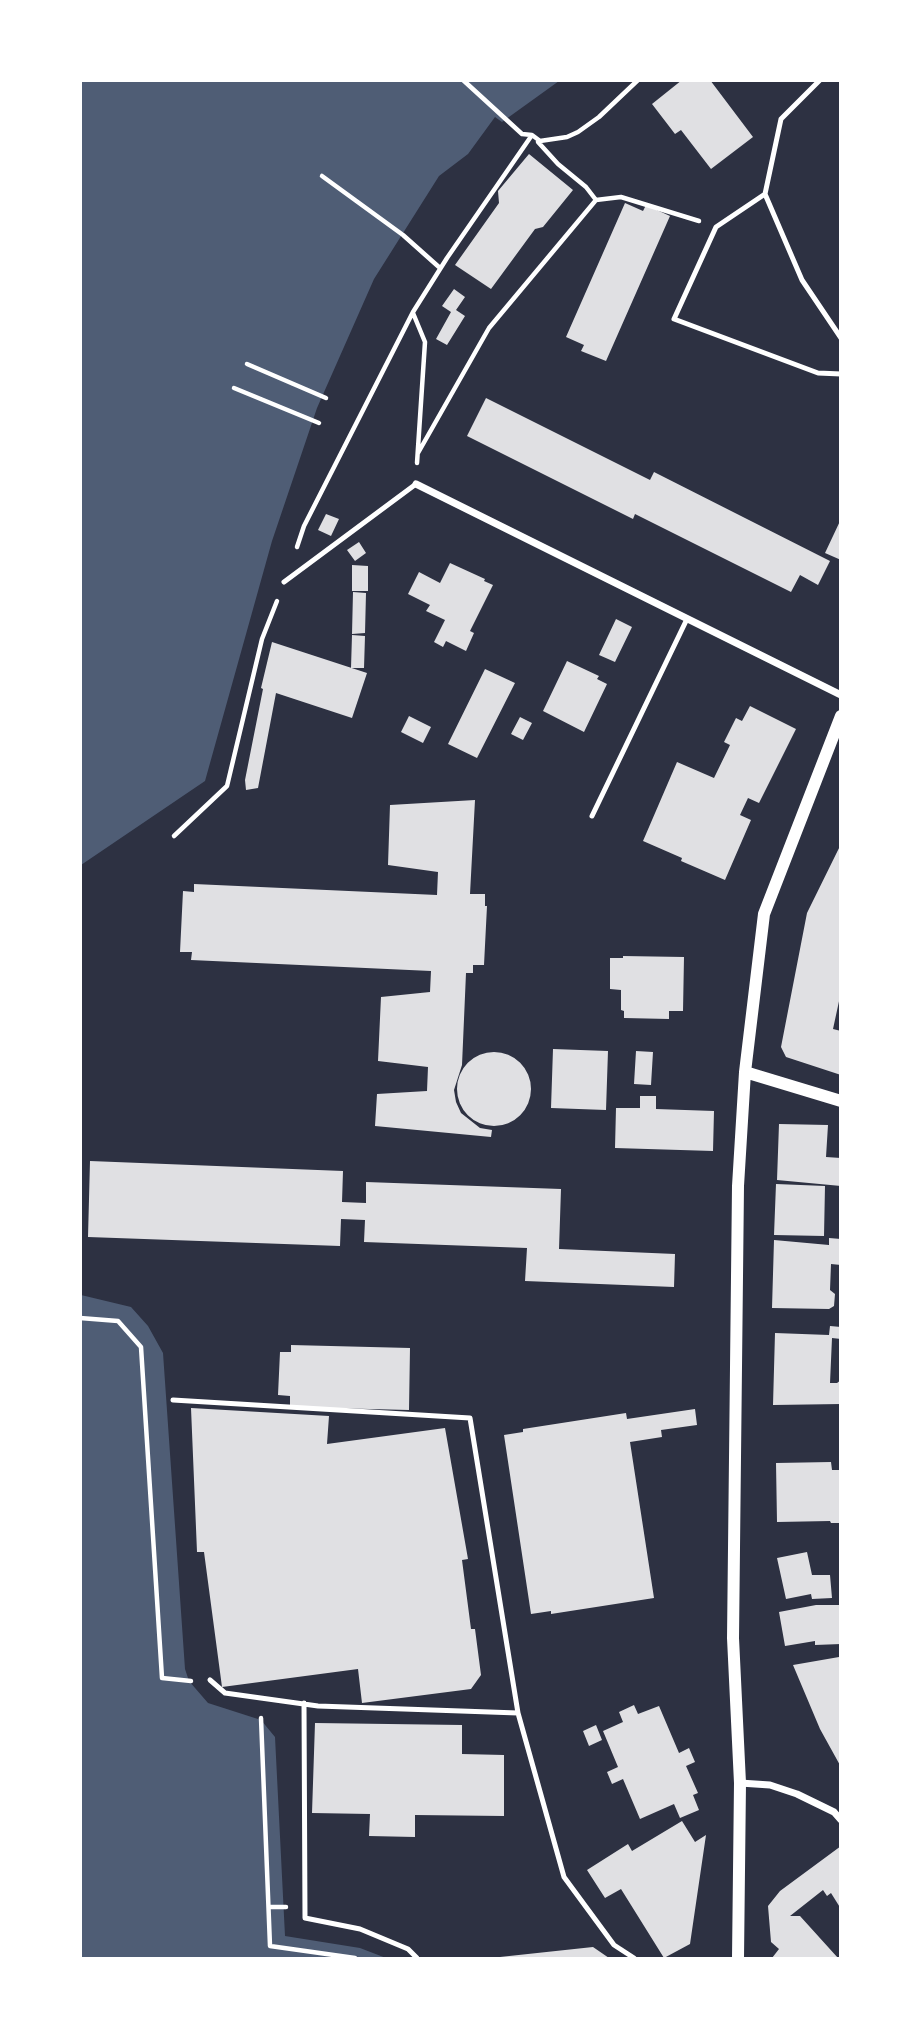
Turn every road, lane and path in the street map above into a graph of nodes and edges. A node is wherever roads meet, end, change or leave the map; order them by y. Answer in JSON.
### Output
{"nodes":[{"id":1,"x":463,"y":80,"type":"edge"},
{"id":2,"x":638,"y":80,"type":"edge"},
{"id":3,"x":820,"y":80,"type":"edge"},
{"id":4,"x":532,"y":135,"type":"junction"},
{"id":5,"x":322,"y":176,"type":"dead end"},
{"id":6,"x":765,"y":194,"type":"junction"},
{"id":7,"x":596,"y":200,"type":"junction"},
{"id":8,"x":716,"y":227,"type":"junction"},
{"id":9,"x":440,"y":268,"type":"junction"},
{"id":10,"x":841,"y":338,"type":"edge"},
{"id":11,"x":247,"y":364,"type":"dead end"},
{"id":12,"x":841,"y":374,"type":"edge"},
{"id":13,"x":234,"y":388,"type":"dead end"},
{"id":14,"x":326,"y":398,"type":"dead end"},
{"id":15,"x":319,"y":423,"type":"dead end"},
{"id":16,"x":418,"y":453,"type":"junction"},
{"id":17,"x":416,"y":484,"type":"junction"},
{"id":18,"x":284,"y":582,"type":"dead end"},
{"id":19,"x":687,"y":618,"type":"junction"},
{"id":20,"x":841,"y":695,"type":"edge"},
{"id":21,"x":841,"y":716,"type":"edge"},
{"id":22,"x":592,"y":816,"type":"dead end"},
{"id":23,"x":745,"y":1072,"type":"junction"},
{"id":24,"x":841,"y":1101,"type":"edge"},
{"id":25,"x":80,"y":1318,"type":"edge"},
{"id":26,"x":173,"y":1400,"type":"dead end"},
{"id":27,"x":210,"y":1680,"type":"dead end"},
{"id":28,"x":188,"y":1681,"type":"dead end"},
{"id":29,"x":304,"y":1703,"type":"junction"},
{"id":30,"x":518,"y":1713,"type":"junction"},
{"id":31,"x":261,"y":1720,"type":"dead end"},
{"id":32,"x":740,"y":1783,"type":"junction"},
{"id":33,"x":841,"y":1820,"type":"edge"},
{"id":34,"x":355,"y":1958,"type":"edge"},
{"id":35,"x":417,"y":1958,"type":"edge"},
{"id":36,"x":634,"y":1958,"type":"edge"},
{"id":37,"x":738,"y":1958,"type":"edge"}],
"edges":[{"from":1,"to":4,"type":"path"},
{"from":2,"to":4,"type":"path"},
{"from":3,"to":6,"type":"lane"},
{"from":4,"to":7,"type":"path"},
{"from":4,"to":9,"type":"path"},
{"from":5,"to":9,"type":"path"},
{"from":6,"to":8,"type":"lane"},
{"from":6,"to":10,"type":"lane"},
{"from":7,"to":8,"type":"path"},
{"from":7,"to":16,"type":"path"},
{"from":8,"to":12,"type":"lane"},
{"from":9,"to":16,"type":"path"},
{"from":11,"to":14,"type":"path"},
{"from":13,"to":15,"type":"path"},
{"from":16,"to":17,"type":"path"},
{"from":17,"to":18,"type":"lane"},
{"from":17,"to":19,"type":"street"},
{"from":19,"to":20,"type":"street"},
{"from":19,"to":22,"type":"lane"},
{"from":21,"to":23,"type":"street"},
{"from":23,"to":24,"type":"street"},
{"from":23,"to":32,"type":"street"},
{"from":25,"to":28,"type":"path"},
{"from":26,"to":30,"type":"lane"},
{"from":27,"to":29,"type":"lane"},
{"from":29,"to":30,"type":"lane"},
{"from":29,"to":35,"type":"lane"},
{"from":30,"to":36,"type":"lane"},
{"from":31,"to":34,"type":"path"},
{"from":32,"to":33,"type":"street"},
{"from":32,"to":37,"type":"street"}]}
